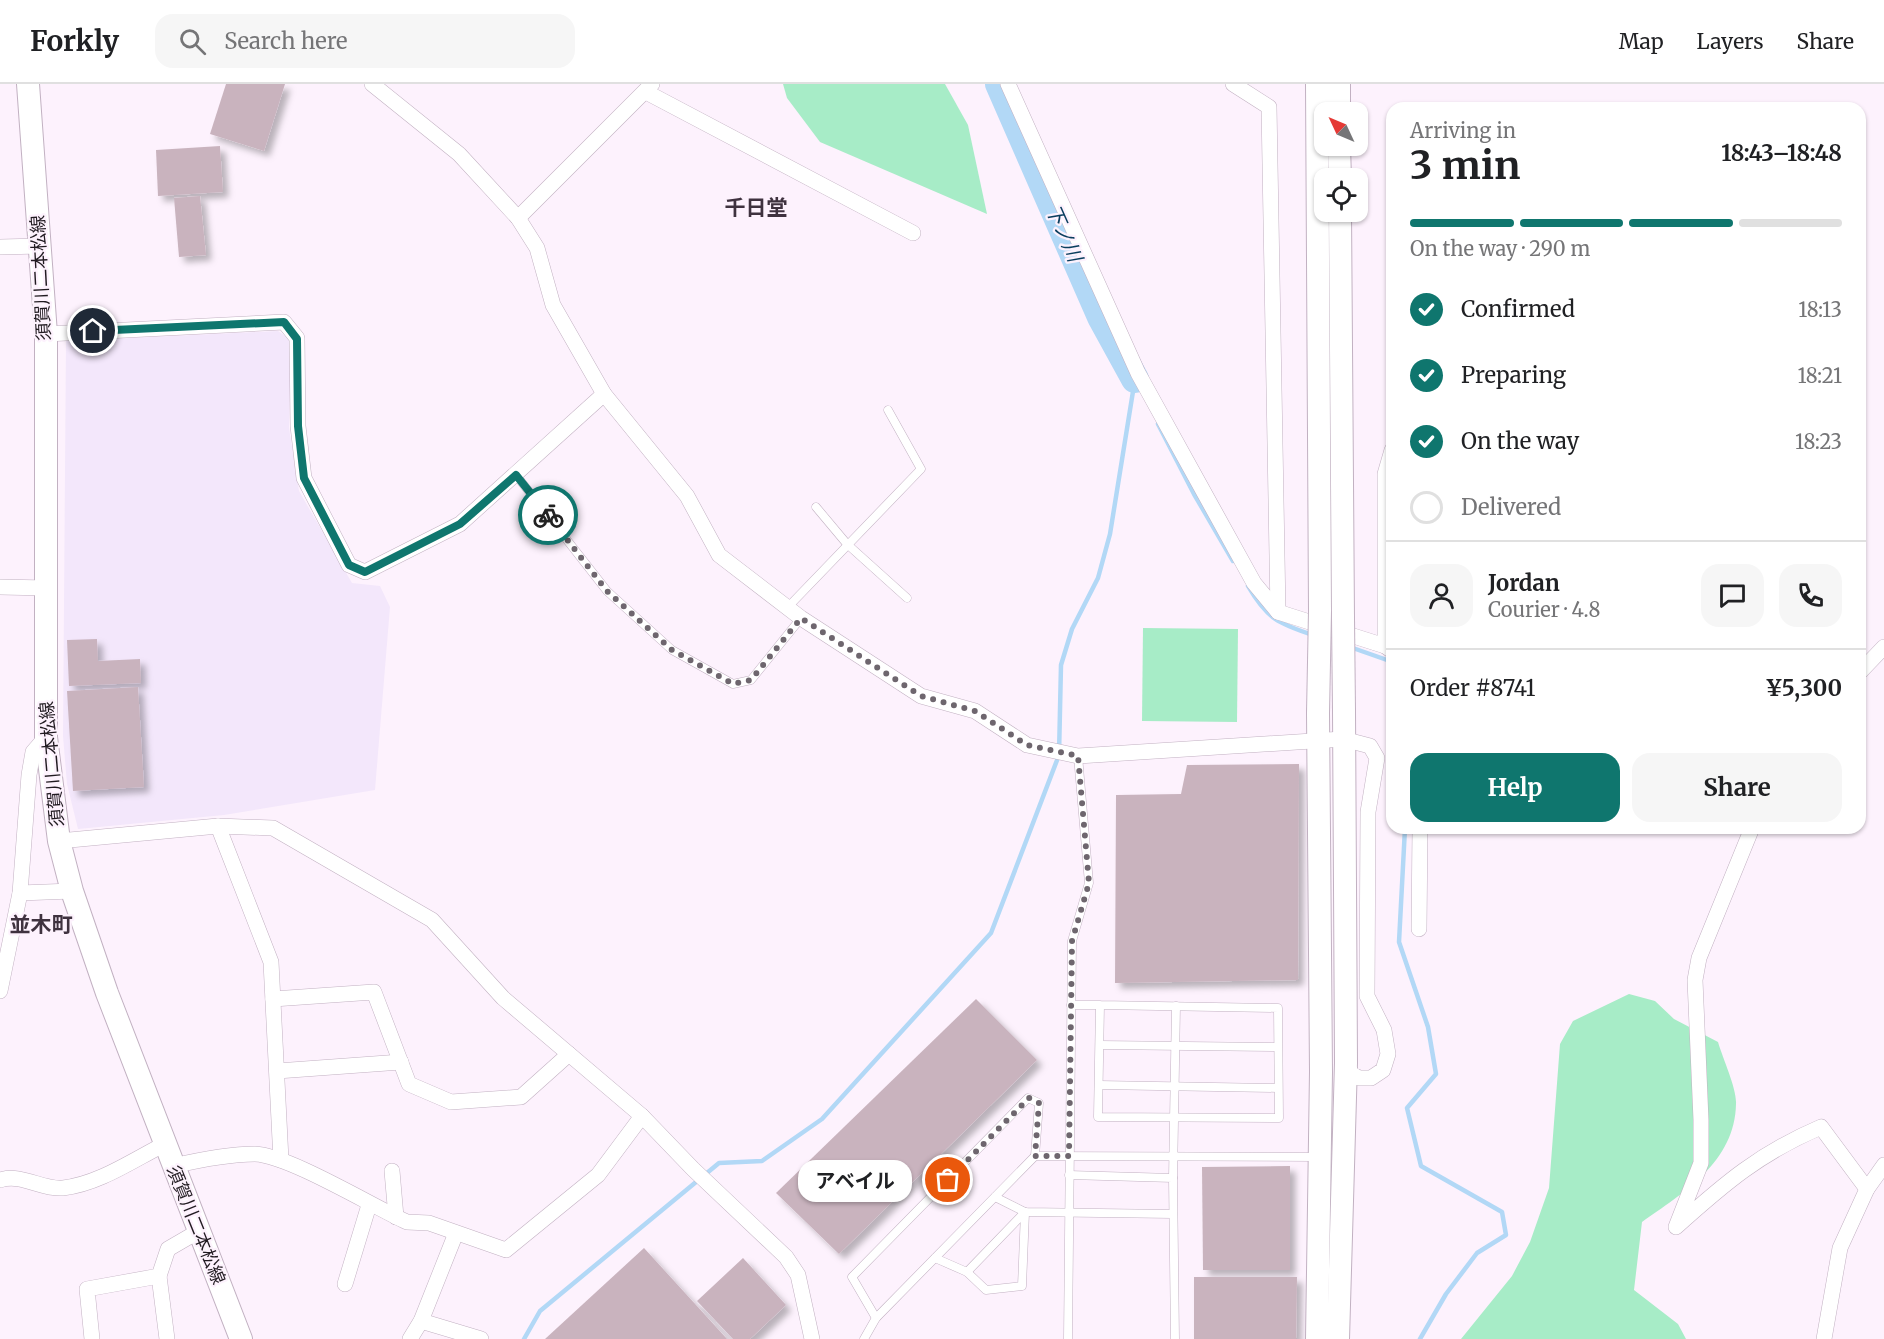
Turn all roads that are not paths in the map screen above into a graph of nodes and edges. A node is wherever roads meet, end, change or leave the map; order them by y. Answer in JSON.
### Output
{"nodes":[{"id":1,"x":28,"y":84,"type":"edge"},
{"id":2,"x":372,"y":84,"type":"edge"},
{"id":3,"x":1008,"y":84,"type":"edge"},
{"id":4,"x":1233,"y":84,"type":"edge"},
{"id":5,"x":1317,"y":84,"type":"edge"},
{"id":6,"x":1339,"y":84,"type":"edge"},
{"id":7,"x":649,"y":88,"type":"edge"},
{"id":8,"x":1339,"y":102,"type":"edge"},
{"id":9,"x":518,"y":218,"type":"junction"},
{"id":10,"x":1340,"y":222,"type":"edge"},
{"id":11,"x":912,"y":233,"type":"dead end"},
{"id":12,"x":40,"y":246,"type":"junction"},
{"id":13,"x":0,"y":247,"type":"edge"},
{"id":14,"x":46,"y":334,"type":"junction"},
{"id":15,"x":604,"y":394,"type":"junction"},
{"id":16,"x":888,"y":410,"type":"dead end"},
{"id":17,"x":1386,"y":471,"type":"edge"},
{"id":18,"x":516,"y":475,"type":"junction"},
{"id":19,"x":816,"y":507,"type":"dead end"},
{"id":20,"x":1386,"y":532,"type":"edge"},
{"id":21,"x":847,"y":544,"type":"junction"},
{"id":22,"x":0,"y":587,"type":"edge"},
{"id":23,"x":47,"y":588,"type":"junction"},
{"id":24,"x":907,"y":598,"type":"dead end"},
{"id":25,"x":788,"y":606,"type":"junction"},
{"id":26,"x":1278,"y":612,"type":"junction"},
{"id":27,"x":801,"y":618,"type":"junction"},
{"id":28,"x":1884,"y":647,"type":"edge"},
{"id":29,"x":1386,"y":648,"type":"edge"},
{"id":30,"x":1866,"y":666,"type":"edge"},
{"id":31,"x":46,"y":737,"type":"junction"},
{"id":32,"x":1343,"y":739,"type":"junction"},
{"id":33,"x":1317,"y":740,"type":"junction"},
{"id":34,"x":1078,"y":756,"type":"junction"},
{"id":35,"x":218,"y":826,"type":"junction"},
{"id":36,"x":1420,"y":834,"type":"edge"},
{"id":37,"x":1750,"y":834,"type":"edge"},
{"id":38,"x":58,"y":841,"type":"junction"},
{"id":39,"x":72,"y":891,"type":"junction"},
{"id":40,"x":20,"y":893,"type":"junction"},
{"id":41,"x":1419,"y":929,"type":"dead end"},
{"id":42,"x":0,"y":991,"type":"edge"},
{"id":43,"x":273,"y":999,"type":"junction"},
{"id":44,"x":1071,"y":1005,"type":"junction"},
{"id":45,"x":1100,"y":1005,"type":"junction"},
{"id":46,"x":1176,"y":1006,"type":"junction"},
{"id":47,"x":1100,"y":1045,"type":"junction"},
{"id":48,"x":1176,"y":1046,"type":"junction"},
{"id":49,"x":1277,"y":1047,"type":"junction"},
{"id":50,"x":569,"y":1054,"type":"junction"},
{"id":51,"x":400,"y":1062,"type":"junction"},
{"id":52,"x":1346,"y":1063,"type":"junction"},
{"id":53,"x":277,"y":1071,"type":"junction"},
{"id":54,"x":1099,"y":1085,"type":"junction"},
{"id":55,"x":1174,"y":1086,"type":"junction"},
{"id":56,"x":1278,"y":1088,"type":"junction"},
{"id":57,"x":642,"y":1116,"type":"junction"},
{"id":58,"x":1174,"y":1118,"type":"junction"},
{"id":59,"x":165,"y":1144,"type":"junction"},
{"id":60,"x":1035,"y":1156,"type":"junction"},
{"id":61,"x":1069,"y":1156,"type":"junction"},
{"id":62,"x":1173,"y":1156,"type":"junction"},
{"id":63,"x":1320,"y":1157,"type":"junction"},
{"id":64,"x":281,"y":1160,"type":"junction"},
{"id":65,"x":1884,"y":1165,"type":"edge"},
{"id":66,"x":173,"y":1166,"type":"junction"},
{"id":67,"x":392,"y":1171,"type":"dead end"},
{"id":68,"x":1069,"y":1175,"type":"junction"},
{"id":69,"x":1173,"y":1178,"type":"junction"},
{"id":70,"x":0,"y":1180,"type":"edge"},
{"id":71,"x":1867,"y":1189,"type":"junction"},
{"id":72,"x":994,"y":1197,"type":"junction"},
{"id":73,"x":369,"y":1204,"type":"junction"},
{"id":74,"x":1025,"y":1212,"type":"junction"},
{"id":75,"x":1069,"y":1212,"type":"junction"},
{"id":76,"x":1173,"y":1214,"type":"junction"},
{"id":77,"x":396,"y":1217,"type":"junction"},
{"id":78,"x":199,"y":1231,"type":"junction"},
{"id":79,"x":456,"y":1233,"type":"junction"},
{"id":80,"x":935,"y":1258,"type":"junction"},
{"id":81,"x":967,"y":1272,"type":"junction"},
{"id":82,"x":159,"y":1276,"type":"junction"},
{"id":83,"x":345,"y":1284,"type":"dead end"},
{"id":84,"x":876,"y":1318,"type":"junction"},
{"id":85,"x":421,"y":1321,"type":"junction"},
{"id":86,"x":470,"y":1338,"type":"edge"},
{"id":87,"x":92,"y":1339,"type":"edge"},
{"id":88,"x":167,"y":1339,"type":"edge"},
{"id":89,"x":241,"y":1339,"type":"edge"},
{"id":90,"x":410,"y":1339,"type":"edge"},
{"id":91,"x":812,"y":1339,"type":"edge"},
{"id":92,"x":864,"y":1339,"type":"edge"},
{"id":93,"x":1068,"y":1339,"type":"edge"},
{"id":94,"x":1175,"y":1339,"type":"edge"},
{"id":95,"x":1317,"y":1339,"type":"edge"},
{"id":96,"x":1338,"y":1339,"type":"edge"},
{"id":97,"x":1824,"y":1339,"type":"edge"}],
"edges":[{"from":1,"to":12,"type":"street","name":"須賀川二本松線"},
{"from":2,"to":9,"type":"street"},
{"from":3,"to":26,"type":"street"},
{"from":4,"to":26,"type":"street"},
{"from":5,"to":33,"type":"street","bridge":true},
{"from":6,"to":8,"type":"street"},
{"from":7,"to":9,"type":"street"},
{"from":7,"to":11,"type":"street"},
{"from":9,"to":15,"type":"street"},
{"from":10,"to":32,"type":"street","bridge":true},
{"from":12,"to":13,"type":"street"},
{"from":12,"to":14,"type":"street","name":"須賀川二本松線"},
{"from":14,"to":18,"type":"street"},
{"from":14,"to":23,"type":"street","name":"須賀川二本松線"},
{"from":15,"to":18,"type":"street"},
{"from":15,"to":25,"type":"street"},
{"from":16,"to":21,"type":"lane"},
{"from":17,"to":20,"type":"street"},
{"from":18,"to":27,"type":"lane"},
{"from":19,"to":21,"type":"lane"},
{"from":21,"to":24,"type":"lane"},
{"from":21,"to":25,"type":"lane"},
{"from":22,"to":23,"type":"street"},
{"from":23,"to":31,"type":"street","name":"須賀川二本松線"},
{"from":25,"to":27,"type":"street"},
{"from":26,"to":29,"type":"street"},
{"from":27,"to":34,"type":"street"},
{"from":28,"to":30,"type":"street"},
{"from":31,"to":38,"type":"street","name":"須賀川二本松線"},
{"from":31,"to":40,"type":"street"},
{"from":32,"to":33,"type":"street"},
{"from":32,"to":52,"type":"street"},
{"from":32,"to":52,"type":"street"},
{"from":33,"to":34,"type":"street"},
{"from":33,"to":63,"type":"street"},
{"from":34,"to":44,"type":"lane"},
{"from":35,"to":38,"type":"street"},
{"from":35,"to":43,"type":"street"},
{"from":35,"to":50,"type":"street"},
{"from":36,"to":41,"type":"street"},
{"from":37,"to":71,"type":"street"},
{"from":38,"to":39,"type":"street","name":"須賀川二本松線"},
{"from":39,"to":40,"type":"street"},
{"from":39,"to":59,"type":"street","name":"須賀川二本松線"},
{"from":40,"to":42,"type":"street"},
{"from":43,"to":51,"type":"street"},
{"from":43,"to":53,"type":"street"},
{"from":44,"to":45,"type":"lane"},
{"from":44,"to":61,"type":"lane"},
{"from":45,"to":46,"type":"lane"},
{"from":45,"to":47,"type":"lane"},
{"from":46,"to":48,"type":"lane"},
{"from":46,"to":49,"type":"lane"},
{"from":47,"to":48,"type":"lane"},
{"from":47,"to":54,"type":"lane"},
{"from":48,"to":49,"type":"lane"},
{"from":48,"to":55,"type":"lane"},
{"from":49,"to":56,"type":"lane"},
{"from":50,"to":51,"type":"street"},
{"from":50,"to":57,"type":"street"},
{"from":51,"to":53,"type":"street"},
{"from":52,"to":96,"type":"street"},
{"from":53,"to":64,"type":"street"},
{"from":54,"to":55,"type":"lane"},
{"from":54,"to":58,"type":"lane"},
{"from":55,"to":56,"type":"lane"},
{"from":55,"to":58,"type":"lane"},
{"from":56,"to":58,"type":"lane"},
{"from":57,"to":79,"type":"street"},
{"from":57,"to":91,"type":"street"},
{"from":58,"to":62,"type":"lane"},
{"from":59,"to":66,"type":"street","name":"須賀川二本松線"},
{"from":59,"to":70,"type":"street"},
{"from":60,"to":61,"type":"lane"},
{"from":60,"to":72,"type":"lane"},
{"from":60,"to":84,"type":"lane"},
{"from":61,"to":62,"type":"lane"},
{"from":61,"to":68,"type":"lane"},
{"from":62,"to":63,"type":"lane"},
{"from":62,"to":69,"type":"lane"},
{"from":63,"to":95,"type":"street"},
{"from":64,"to":66,"type":"street"},
{"from":64,"to":73,"type":"street"},
{"from":65,"to":71,"type":"street"},
{"from":66,"to":78,"type":"street","name":"須賀川二本松線"},
{"from":67,"to":77,"type":"street"},
{"from":68,"to":69,"type":"lane"},
{"from":68,"to":75,"type":"lane"},
{"from":69,"to":76,"type":"lane"},
{"from":71,"to":97,"type":"street"},
{"from":72,"to":74,"type":"lane"},
{"from":72,"to":80,"type":"lane"},
{"from":73,"to":77,"type":"street"},
{"from":73,"to":83,"type":"street"},
{"from":74,"to":75,"type":"lane"},
{"from":74,"to":81,"type":"lane"},
{"from":74,"to":81,"type":"lane"},
{"from":75,"to":76,"type":"lane"},
{"from":75,"to":93,"type":"lane"},
{"from":76,"to":94,"type":"lane"},
{"from":77,"to":79,"type":"street"},
{"from":78,"to":82,"type":"street"},
{"from":78,"to":89,"type":"street","name":"須賀川二本松線"},
{"from":79,"to":85,"type":"street"},
{"from":80,"to":81,"type":"lane"},
{"from":80,"to":84,"type":"lane"},
{"from":82,"to":87,"type":"street"},
{"from":82,"to":88,"type":"street"},
{"from":84,"to":92,"type":"lane"},
{"from":85,"to":86,"type":"street"},
{"from":85,"to":90,"type":"street"}]}
